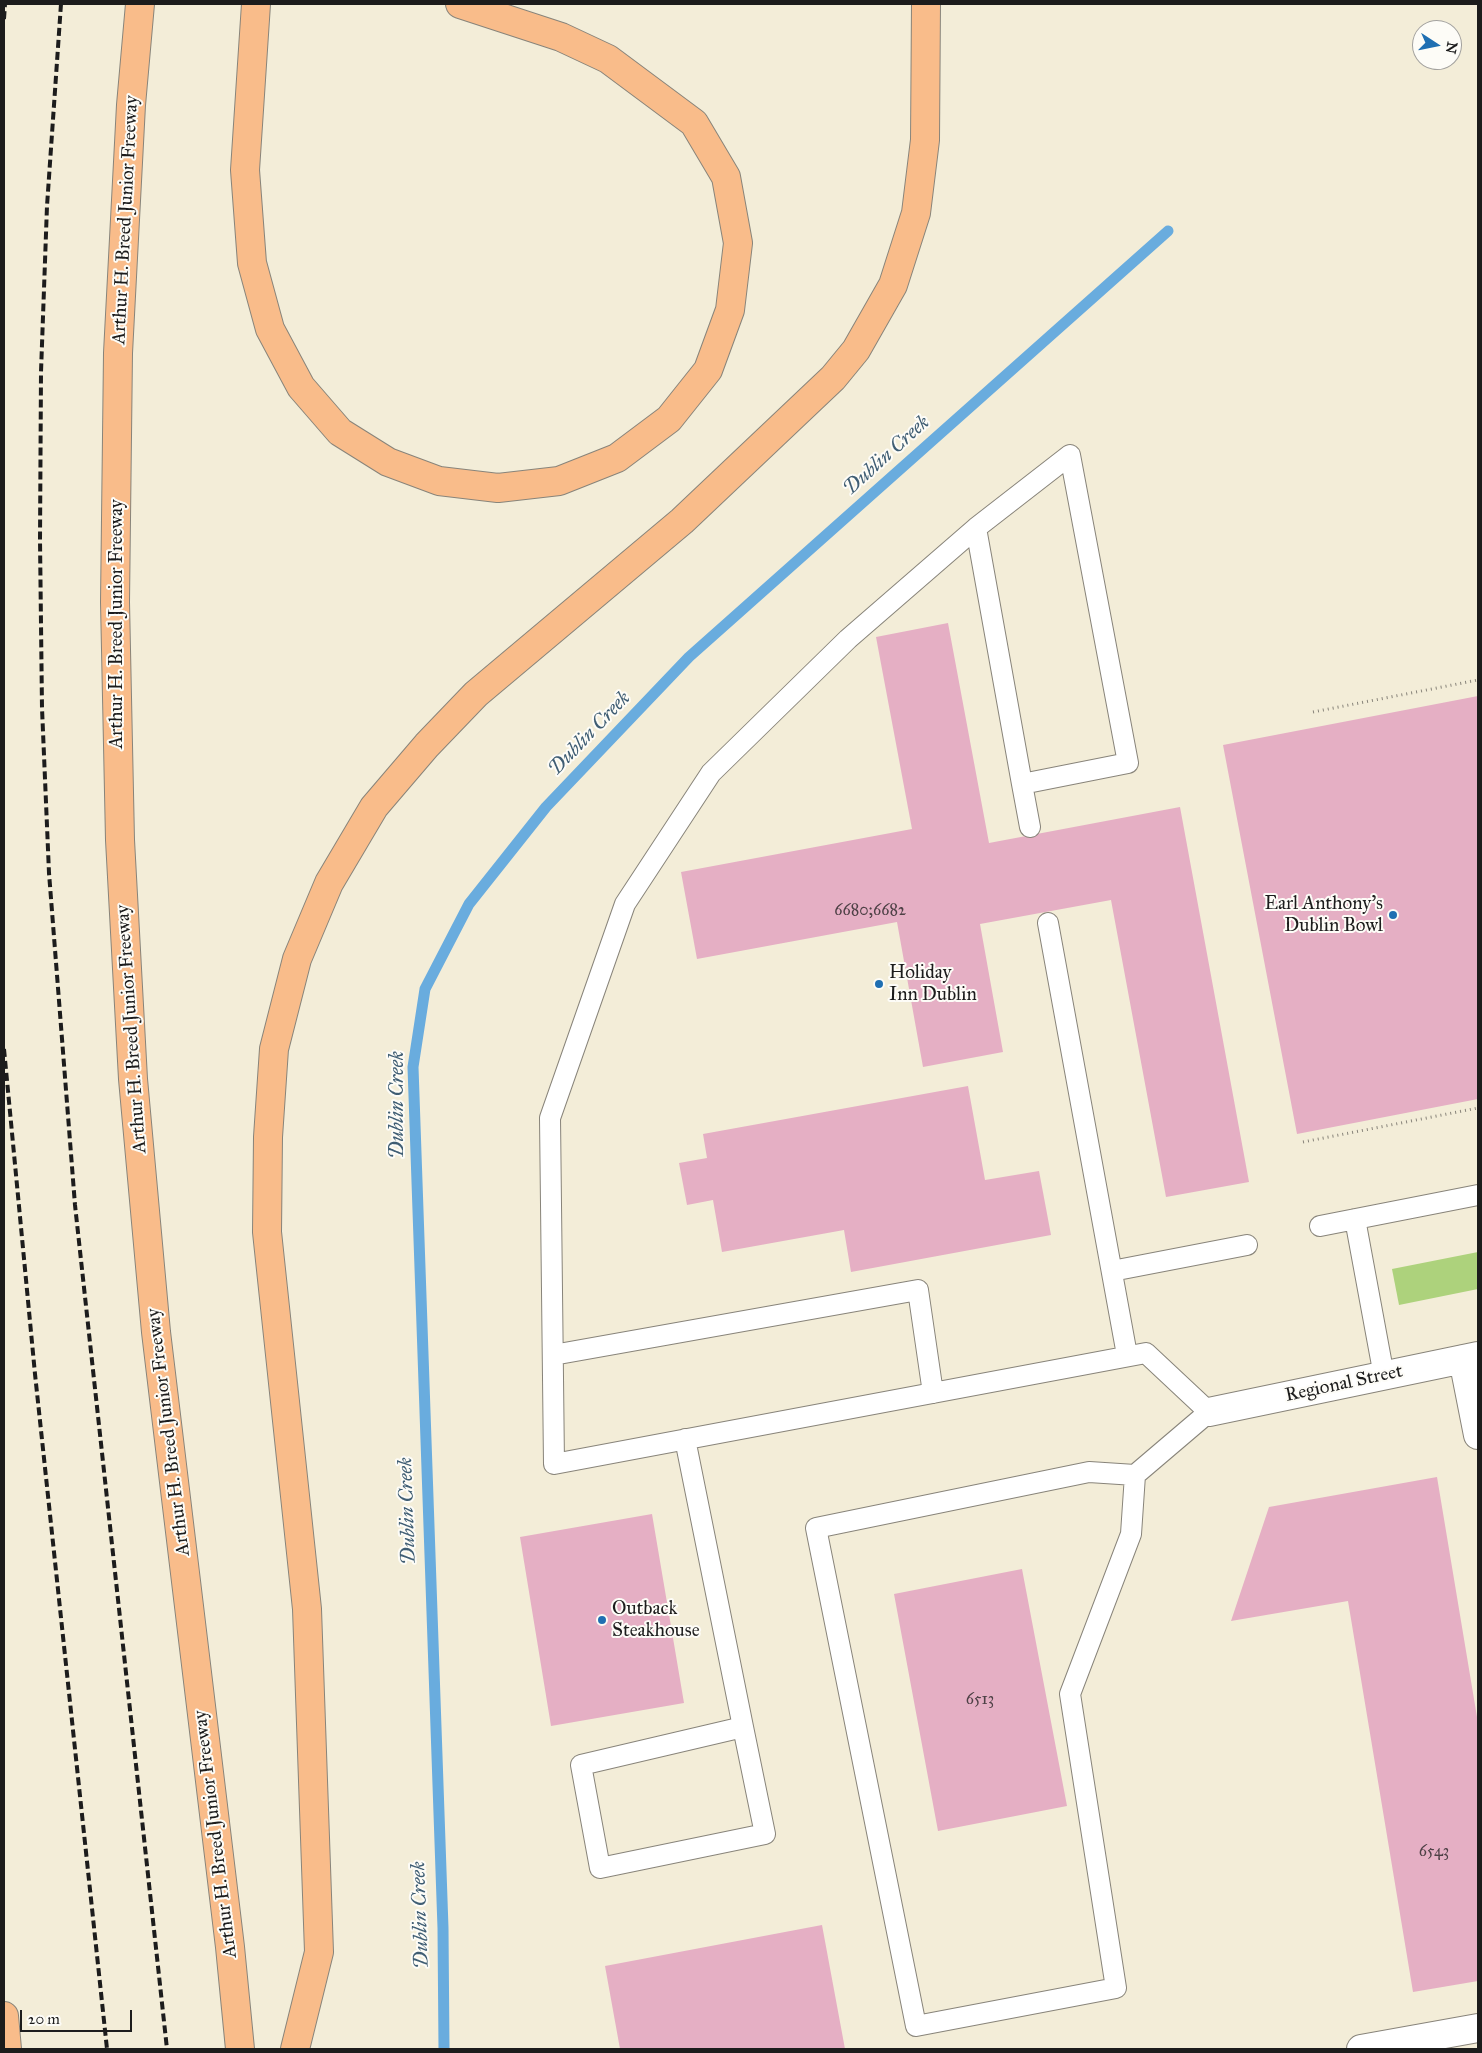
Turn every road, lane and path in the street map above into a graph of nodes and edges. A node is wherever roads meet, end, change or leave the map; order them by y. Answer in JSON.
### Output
{"nodes":[{"id":1,"x":140,"y":4,"type":"edge"},
{"id":2,"x":256,"y":4,"type":"edge"},
{"id":3,"x":460,"y":4,"type":"edge"},
{"id":4,"x":926,"y":4,"type":"edge"},
{"id":5,"x":976,"y":528,"type":"junction"},
{"id":6,"x":1478,"y":680,"type":"edge"},
{"id":7,"x":1313,"y":712,"type":"dead end"},
{"id":8,"x":1022,"y":784,"type":"junction"},
{"id":9,"x":1030,"y":826,"type":"dead end"},
{"id":10,"x":1048,"y":922,"type":"dead end"},
{"id":11,"x":1478,"y":1108,"type":"edge"},
{"id":12,"x":1303,"y":1142,"type":"dead end"},
{"id":13,"x":1478,"y":1195,"type":"edge"},
{"id":14,"x":1355,"y":1219,"type":"junction"},
{"id":15,"x":1320,"y":1226,"type":"dead end"},
{"id":16,"x":1247,"y":1245,"type":"dead end"},
{"id":17,"x":1112,"y":1271,"type":"junction"},
{"id":18,"x":553,"y":1355,"type":"junction"},
{"id":19,"x":1127,"y":1355,"type":"junction"},
{"id":20,"x":1471,"y":1358,"type":"edge"},
{"id":21,"x":1384,"y":1376,"type":"junction"},
{"id":22,"x":933,"y":1393,"type":"junction"},
{"id":23,"x":1209,"y":1412,"type":"junction"},
{"id":24,"x":1478,"y":1434,"type":"edge"},
{"id":25,"x":685,"y":1439,"type":"junction"},
{"id":26,"x":1135,"y":1475,"type":"junction"},
{"id":27,"x":743,"y":1727,"type":"junction"},
{"id":28,"x":4,"y":2016,"type":"edge"},
{"id":29,"x":1478,"y":2028,"type":"edge"},
{"id":30,"x":7,"y":2049,"type":"edge"},
{"id":31,"x":240,"y":2049,"type":"edge"},
{"id":32,"x":295,"y":2049,"type":"edge"},
{"id":33,"x":1361,"y":2049,"type":"edge"}],
"edges":[{"from":1,"to":31,"type":"highway","name":"Arthur H. Breed Junior Freeway"},
{"from":2,"to":3,"type":"highway"},
{"from":4,"to":32,"type":"highway"},
{"from":5,"to":8,"type":"lane"},
{"from":5,"to":8,"type":"lane"},
{"from":5,"to":18,"type":"lane"},
{"from":6,"to":7,"type":"path"},
{"from":8,"to":9,"type":"lane"},
{"from":10,"to":17,"type":"lane"},
{"from":11,"to":12,"type":"path"},
{"from":13,"to":14,"type":"lane"},
{"from":14,"to":15,"type":"lane"},
{"from":14,"to":21,"type":"lane"},
{"from":16,"to":17,"type":"lane"},
{"from":17,"to":19,"type":"lane"},
{"from":18,"to":22,"type":"lane"},
{"from":18,"to":25,"type":"lane"},
{"from":19,"to":22,"type":"lane"},
{"from":19,"to":23,"type":"lane"},
{"from":20,"to":21,"type":"street","name":"Regional Street"},
{"from":20,"to":24,"type":"street"},
{"from":21,"to":23,"type":"street","name":"Regional Street"},
{"from":22,"to":25,"type":"lane"},
{"from":23,"to":26,"type":"lane"},
{"from":25,"to":27,"type":"lane"},
{"from":26,"to":26,"type":"lane"},
{"from":27,"to":27,"type":"lane"},
{"from":28,"to":30,"type":"highway"},
{"from":29,"to":33,"type":"street"}]}
